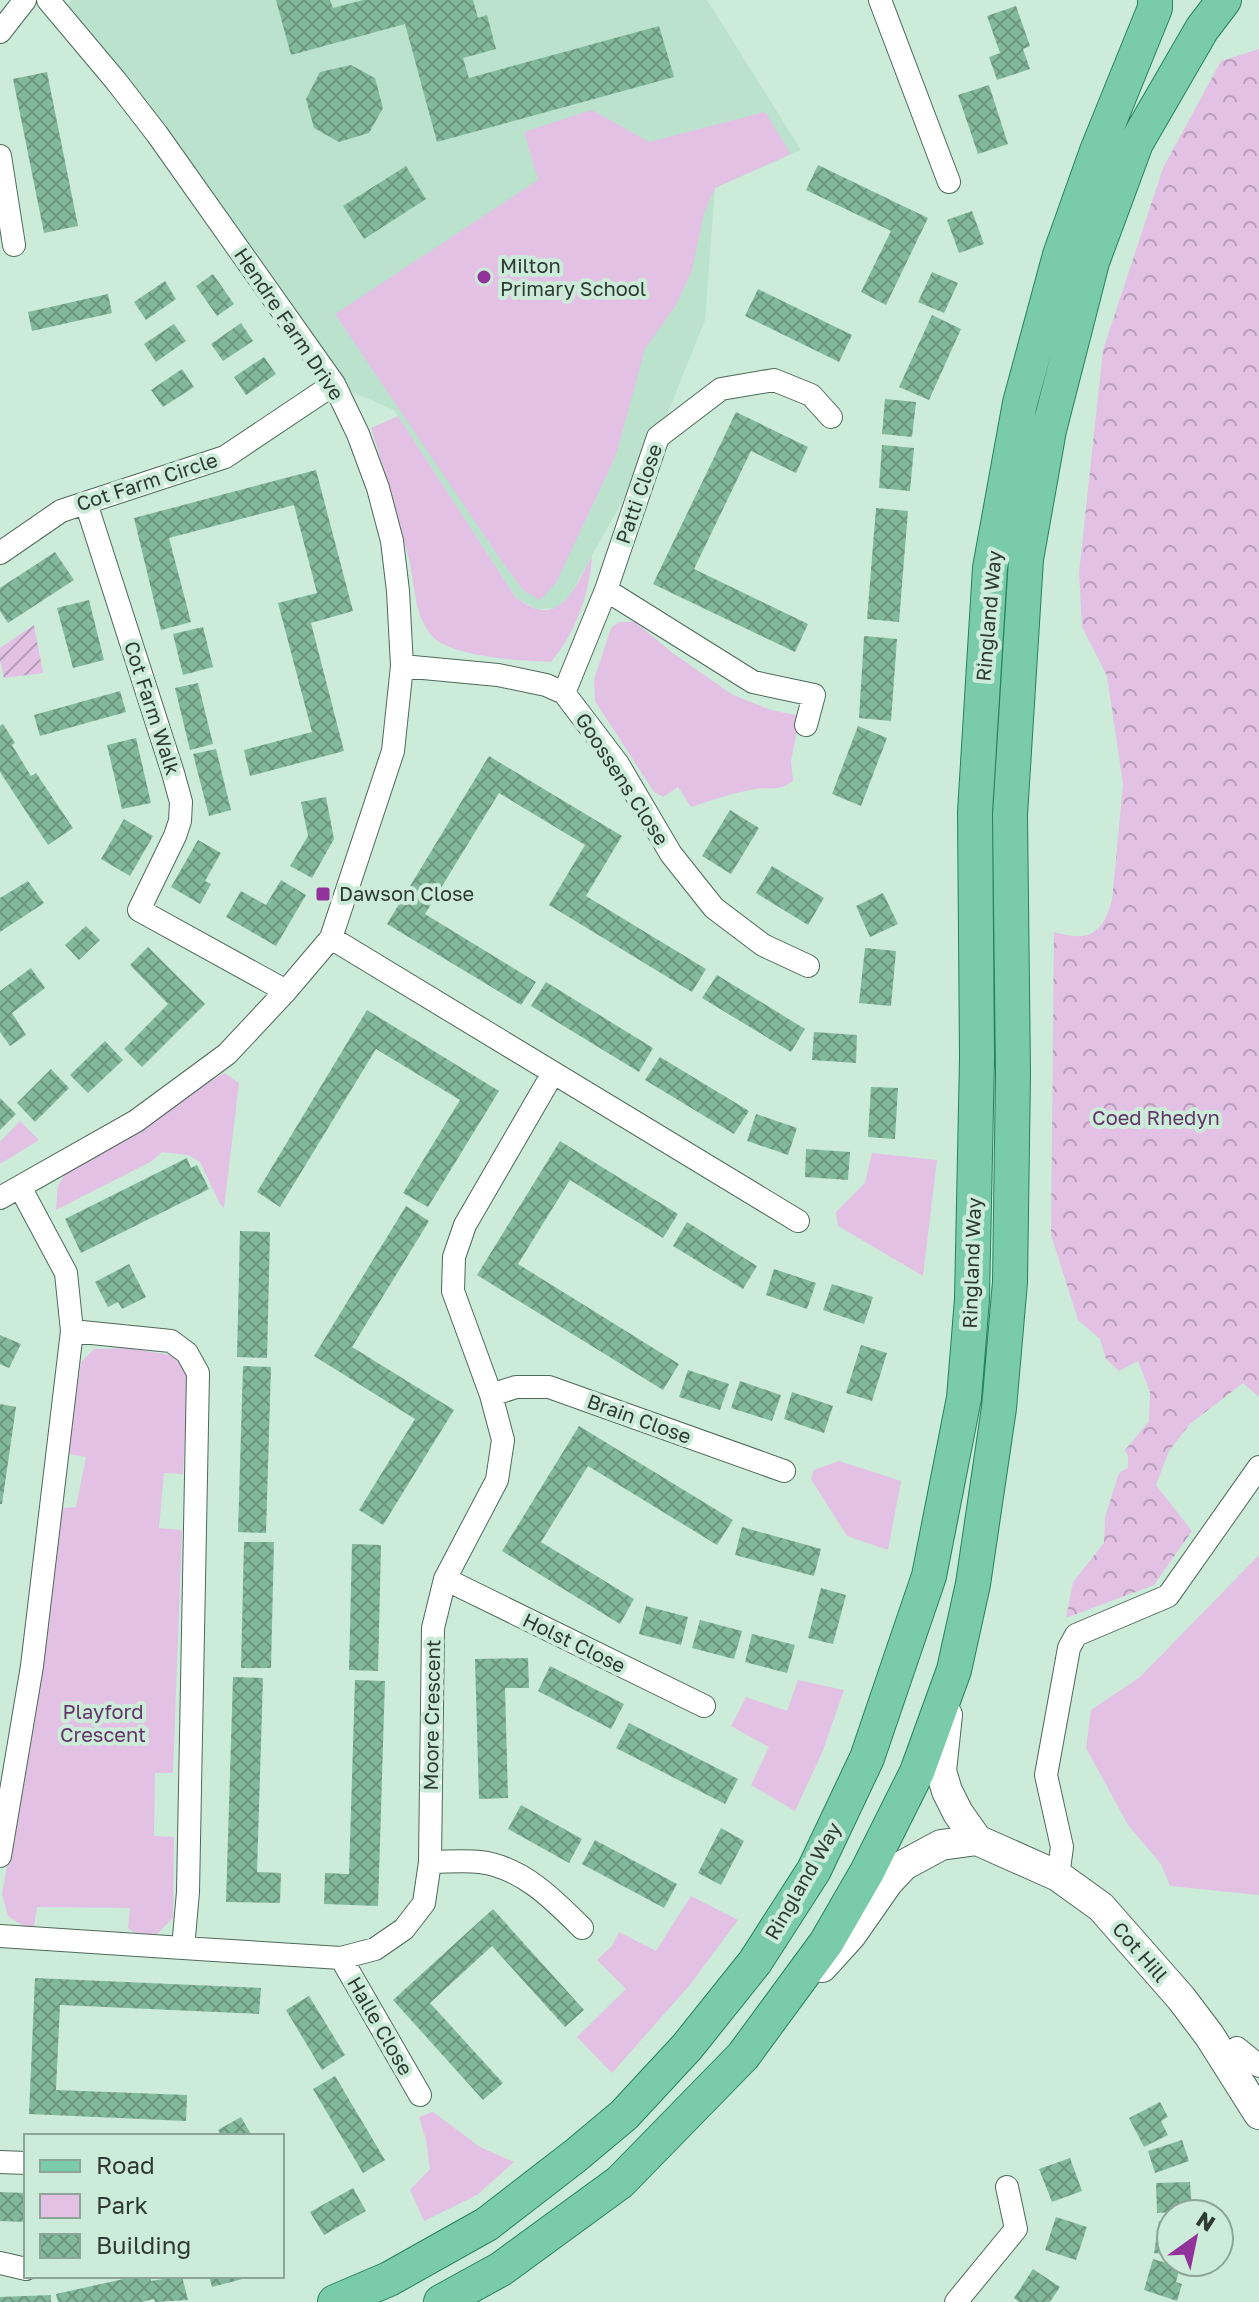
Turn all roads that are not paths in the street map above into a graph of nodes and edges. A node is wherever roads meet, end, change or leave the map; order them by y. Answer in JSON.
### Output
{"nodes":[{"id":1,"x":25,"y":0,"type":"edge"},
{"id":2,"x":880,"y":0,"type":"edge"},
{"id":3,"x":1155,"y":0,"type":"edge"},
{"id":4,"x":1224,"y":0,"type":"edge"},
{"id":5,"x":60,"y":4,"type":"edge"},
{"id":6,"x":0,"y":32,"type":"edge"},
{"id":7,"x":0,"y":156,"type":"edge"},
{"id":8,"x":949,"y":182,"type":"dead end"},
{"id":9,"x":14,"y":245,"type":"dead end"},
{"id":10,"x":334,"y":384,"type":"junction"},
{"id":11,"x":831,"y":417,"type":"dead end"},
{"id":12,"x":86,"y":503,"type":"junction"},
{"id":13,"x":0,"y":553,"type":"edge"},
{"id":14,"x":606,"y":590,"type":"junction"},
{"id":15,"x":402,"y":666,"type":"junction"},
{"id":16,"x":564,"y":693,"type":"junction"},
{"id":17,"x":806,"y":725,"type":"dead end"},
{"id":18,"x":331,"y":938,"type":"junction"},
{"id":19,"x":808,"y":966,"type":"dead end"},
{"id":20,"x":286,"y":991,"type":"junction"},
{"id":21,"x":553,"y":1073,"type":"junction"},
{"id":22,"x":20,"y":1187,"type":"junction"},
{"id":23,"x":0,"y":1198,"type":"edge"},
{"id":24,"x":798,"y":1221,"type":"dead end"},
{"id":25,"x":72,"y":1331,"type":"junction"},
{"id":26,"x":491,"y":1395,"type":"junction"},
{"id":27,"x":1259,"y":1467,"type":"edge"},
{"id":28,"x":784,"y":1471,"type":"dead end"},
{"id":29,"x":445,"y":1579,"type":"junction"},
{"id":30,"x":954,"y":1670,"type":"junction"},
{"id":31,"x":704,"y":1706,"type":"dead end"},
{"id":32,"x":977,"y":1840,"type":"junction"},
{"id":33,"x":0,"y":1856,"type":"edge"},
{"id":34,"x":430,"y":1862,"type":"junction"},
{"id":35,"x":1058,"y":1876,"type":"junction"},
{"id":36,"x":582,"y":1928,"type":"dead end"},
{"id":37,"x":0,"y":1936,"type":"edge"},
{"id":38,"x":183,"y":1948,"type":"junction"},
{"id":39,"x":341,"y":1958,"type":"junction"},
{"id":40,"x":1237,"y":2048,"type":"dead end"},
{"id":41,"x":743,"y":2056,"type":"junction"},
{"id":42,"x":1259,"y":2066,"type":"edge"},
{"id":43,"x":420,"y":2095,"type":"dead end"},
{"id":44,"x":1259,"y":2114,"type":"edge"},
{"id":45,"x":0,"y":2162,"type":"edge"},
{"id":46,"x":24,"y":2163,"type":"edge"},
{"id":47,"x":1007,"y":2187,"type":"dead end"},
{"id":48,"x":0,"y":2263,"type":"edge"},
{"id":49,"x":24,"y":2269,"type":"edge"},
{"id":50,"x":335,"y":2302,"type":"edge"},
{"id":51,"x":441,"y":2302,"type":"edge"},
{"id":52,"x":956,"y":2302,"type":"edge"}],
"edges":[{"from":1,"to":6,"type":"street"},
{"from":2,"to":8,"type":"street"},
{"from":3,"to":50,"type":"main road","name":"Ringland Way"},
{"from":4,"to":30,"type":"main road","name":"Ringland Way"},
{"from":5,"to":10,"type":"street","name":"Hendre Farm Drive"},
{"from":7,"to":9,"type":"street"},
{"from":10,"to":12,"type":"street","name":"Cot Farm Circle"},
{"from":10,"to":15,"type":"street","name":"Hendre Farm Drive"},
{"from":11,"to":14,"type":"street","name":"Patti Close"},
{"from":12,"to":13,"type":"street","name":"Cot Farm Circle"},
{"from":12,"to":20,"type":"street","name":"Cot Farm Walk"},
{"from":14,"to":16,"type":"street","name":"Patti Close"},
{"from":14,"to":17,"type":"street"},
{"from":15,"to":16,"type":"street","name":"Goossens Close"},
{"from":15,"to":18,"type":"street","name":"Hendre Farm Drive"},
{"from":16,"to":19,"type":"street","name":"Goossens Close"},
{"from":18,"to":20,"type":"street","name":"Hendre Farm Drive"},
{"from":18,"to":21,"type":"street"},
{"from":20,"to":22,"type":"street","name":"Hendre Farm Drive"},
{"from":21,"to":24,"type":"street"},
{"from":21,"to":26,"type":"street","name":"Moore Crescent"},
{"from":22,"to":23,"type":"street","name":"Hendre Farm Drive"},
{"from":22,"to":25,"type":"street"},
{"from":25,"to":33,"type":"street"},
{"from":25,"to":38,"type":"street"},
{"from":26,"to":28,"type":"street","name":"Brain Close"},
{"from":26,"to":29,"type":"street","name":"Moore Crescent"},
{"from":27,"to":35,"type":"street"},
{"from":29,"to":31,"type":"street","name":"Holst Close"},
{"from":29,"to":34,"type":"street","name":"Moore Crescent"},
{"from":30,"to":32,"type":"street"},
{"from":30,"to":41,"type":"main road","name":"Ringland Way"},
{"from":32,"to":35,"type":"street","name":"Cot Hill"},
{"from":32,"to":41,"type":"street"},
{"from":34,"to":36,"type":"street"},
{"from":34,"to":39,"type":"street","name":"Moore Crescent"},
{"from":35,"to":44,"type":"street","name":"Cot Hill"},
{"from":37,"to":38,"type":"street"},
{"from":38,"to":39,"type":"street","name":"Moore Crescent"},
{"from":39,"to":43,"type":"street","name":"Halle Close"},
{"from":40,"to":42,"type":"street"},
{"from":41,"to":51,"type":"main road","name":"Ringland Way"},
{"from":45,"to":46,"type":"street"},
{"from":47,"to":52,"type":"street"},
{"from":48,"to":49,"type":"street"}]}
